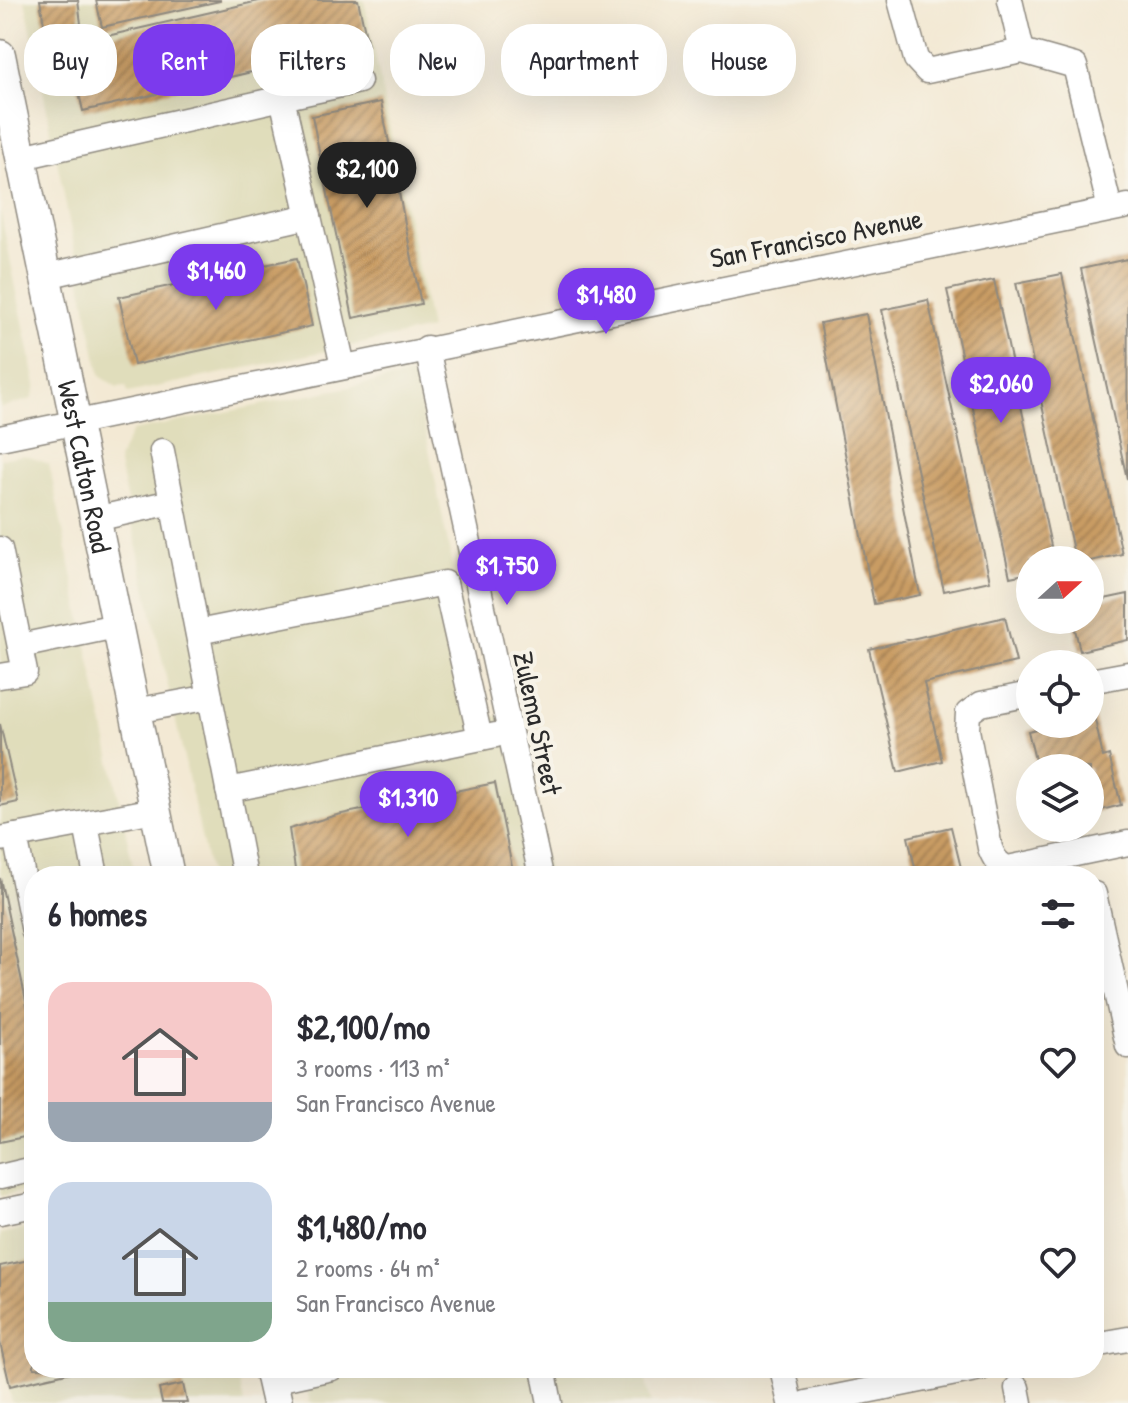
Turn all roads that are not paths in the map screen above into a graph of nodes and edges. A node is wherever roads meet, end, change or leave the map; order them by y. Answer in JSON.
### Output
{"nodes":[{"id":1,"x":900,"y":0,"type":"edge"},
{"id":2,"x":1010,"y":0,"type":"edge"},
{"id":3,"x":1022,"y":51,"type":"junction"},
{"id":4,"x":0,"y":55,"type":"edge"},
{"id":5,"x":291,"y":96,"type":"edge"},
{"id":6,"x":282,"y":98,"type":"junction"},
{"id":7,"x":22,"y":157,"type":"junction"},
{"id":8,"x":1119,"y":207,"type":"edge"},
{"id":9,"x":309,"y":216,"type":"junction"},
{"id":10,"x":46,"y":276,"type":"junction"},
{"id":11,"x":427,"y":348,"type":"junction"},
{"id":12,"x":343,"y":366,"type":"junction"},
{"id":13,"x":76,"y":423,"type":"junction"},
{"id":14,"x":0,"y":438,"type":"edge"},
{"id":15,"x":162,"y":451,"type":"dead end"},
{"id":16,"x":172,"y":502,"type":"junction"},
{"id":17,"x":95,"y":519,"type":"junction"},
{"id":18,"x":0,"y":549,"type":"edge"},
{"id":19,"x":116,"y":626,"type":"junction"},
{"id":20,"x":198,"y":632,"type":"junction"},
{"id":21,"x":20,"y":646,"type":"junction"},
{"id":22,"x":1128,"y":674,"type":"edge"},
{"id":23,"x":0,"y":676,"type":"edge"},
{"id":24,"x":1104,"y":678,"type":"edge"},
{"id":25,"x":210,"y":697,"type":"junction"},
{"id":26,"x":1016,"y":697,"type":"edge"},
{"id":27,"x":135,"y":711,"type":"junction"},
{"id":28,"x":510,"y":732,"type":"junction"},
{"id":29,"x":480,"y":738,"type":"junction"},
{"id":30,"x":228,"y":790,"type":"junction"},
{"id":31,"x":155,"y":810,"type":"junction"},
{"id":32,"x":86,"y":825,"type":"junction"},
{"id":33,"x":8,"y":837,"type":"edge"},
{"id":34,"x":1128,"y":843,"type":"edge"},
{"id":35,"x":1087,"y":865,"type":"edge"},
{"id":36,"x":94,"y":866,"type":"edge"},
{"id":37,"x":167,"y":866,"type":"edge"},
{"id":38,"x":243,"y":866,"type":"edge"},
{"id":39,"x":539,"y":866,"type":"edge"},
{"id":40,"x":1002,"y":866,"type":"edge"},
{"id":41,"x":1061,"y":866,"type":"edge"},
{"id":42,"x":24,"y":895,"type":"edge"},
{"id":43,"x":1104,"y":938,"type":"edge"},
{"id":44,"x":1112,"y":973,"type":"edge"},
{"id":45,"x":1128,"y":1046,"type":"edge"},
{"id":46,"x":24,"y":1171,"type":"edge"},
{"id":47,"x":0,"y":1177,"type":"edge"},
{"id":48,"x":24,"y":1207,"type":"edge"},
{"id":49,"x":0,"y":1212,"type":"edge"},
{"id":50,"x":1128,"y":1339,"type":"edge"},
{"id":51,"x":1104,"y":1343,"type":"edge"},
{"id":52,"x":295,"y":1378,"type":"edge"},
{"id":53,"x":545,"y":1378,"type":"edge"},
{"id":54,"x":784,"y":1378,"type":"edge"},
{"id":55,"x":931,"y":1378,"type":"edge"},
{"id":56,"x":273,"y":1384,"type":"edge"},
{"id":57,"x":550,"y":1403,"type":"edge"},
{"id":58,"x":790,"y":1403,"type":"edge"},
{"id":59,"x":806,"y":1403,"type":"edge"}],
"edges":[{"from":1,"to":3,"type":"street"},
{"from":2,"to":3,"type":"street"},
{"from":3,"to":8,"type":"street"},
{"from":4,"to":7,"type":"main road","name":"West Calton Road"},
{"from":5,"to":6,"type":"street"},
{"from":6,"to":7,"type":"street"},
{"from":6,"to":9,"type":"street"},
{"from":7,"to":10,"type":"main road","name":"West Calton Road"},
{"from":8,"to":11,"type":"street","name":"San Francisco Avenue"},
{"from":9,"to":10,"type":"street"},
{"from":9,"to":12,"type":"street"},
{"from":10,"to":13,"type":"main road","name":"West Calton Road"},
{"from":11,"to":12,"type":"street","name":"San Francisco Avenue"},
{"from":11,"to":28,"type":"street","name":"Zulema Street"},
{"from":12,"to":13,"type":"street","name":"San Francisco Avenue"},
{"from":13,"to":14,"type":"street","name":"San Francisco Avenue"},
{"from":13,"to":17,"type":"main road","name":"West Calton Road"},
{"from":15,"to":16,"type":"street"},
{"from":16,"to":17,"type":"street"},
{"from":16,"to":20,"type":"street"},
{"from":17,"to":19,"type":"main road","name":"West Calton Road"},
{"from":18,"to":21,"type":"street"},
{"from":19,"to":21,"type":"street"},
{"from":19,"to":27,"type":"main road","name":"West Calton Road"},
{"from":20,"to":25,"type":"street"},
{"from":20,"to":29,"type":"street"},
{"from":21,"to":23,"type":"street"},
{"from":22,"to":24,"type":"street"},
{"from":25,"to":27,"type":"street"},
{"from":25,"to":30,"type":"street"},
{"from":26,"to":40,"type":"street"},
{"from":27,"to":31,"type":"main road","name":"West Calton Road"},
{"from":28,"to":29,"type":"street"},
{"from":28,"to":39,"type":"street","name":"Zulema Street"},
{"from":29,"to":30,"type":"street"},
{"from":30,"to":38,"type":"street"},
{"from":31,"to":32,"type":"street"},
{"from":31,"to":37,"type":"main road","name":"West Calton Road"},
{"from":32,"to":33,"type":"street"},
{"from":32,"to":36,"type":"street"},
{"from":33,"to":42,"type":"street"},
{"from":34,"to":35,"type":"street"},
{"from":35,"to":41,"type":"street"},
{"from":43,"to":44,"type":"street"},
{"from":44,"to":45,"type":"street"},
{"from":46,"to":47,"type":"street"},
{"from":48,"to":49,"type":"street"},
{"from":50,"to":51,"type":"street"},
{"from":52,"to":56,"type":"street"},
{"from":53,"to":57,"type":"street"},
{"from":54,"to":58,"type":"street"},
{"from":55,"to":59,"type":"street"}]}
